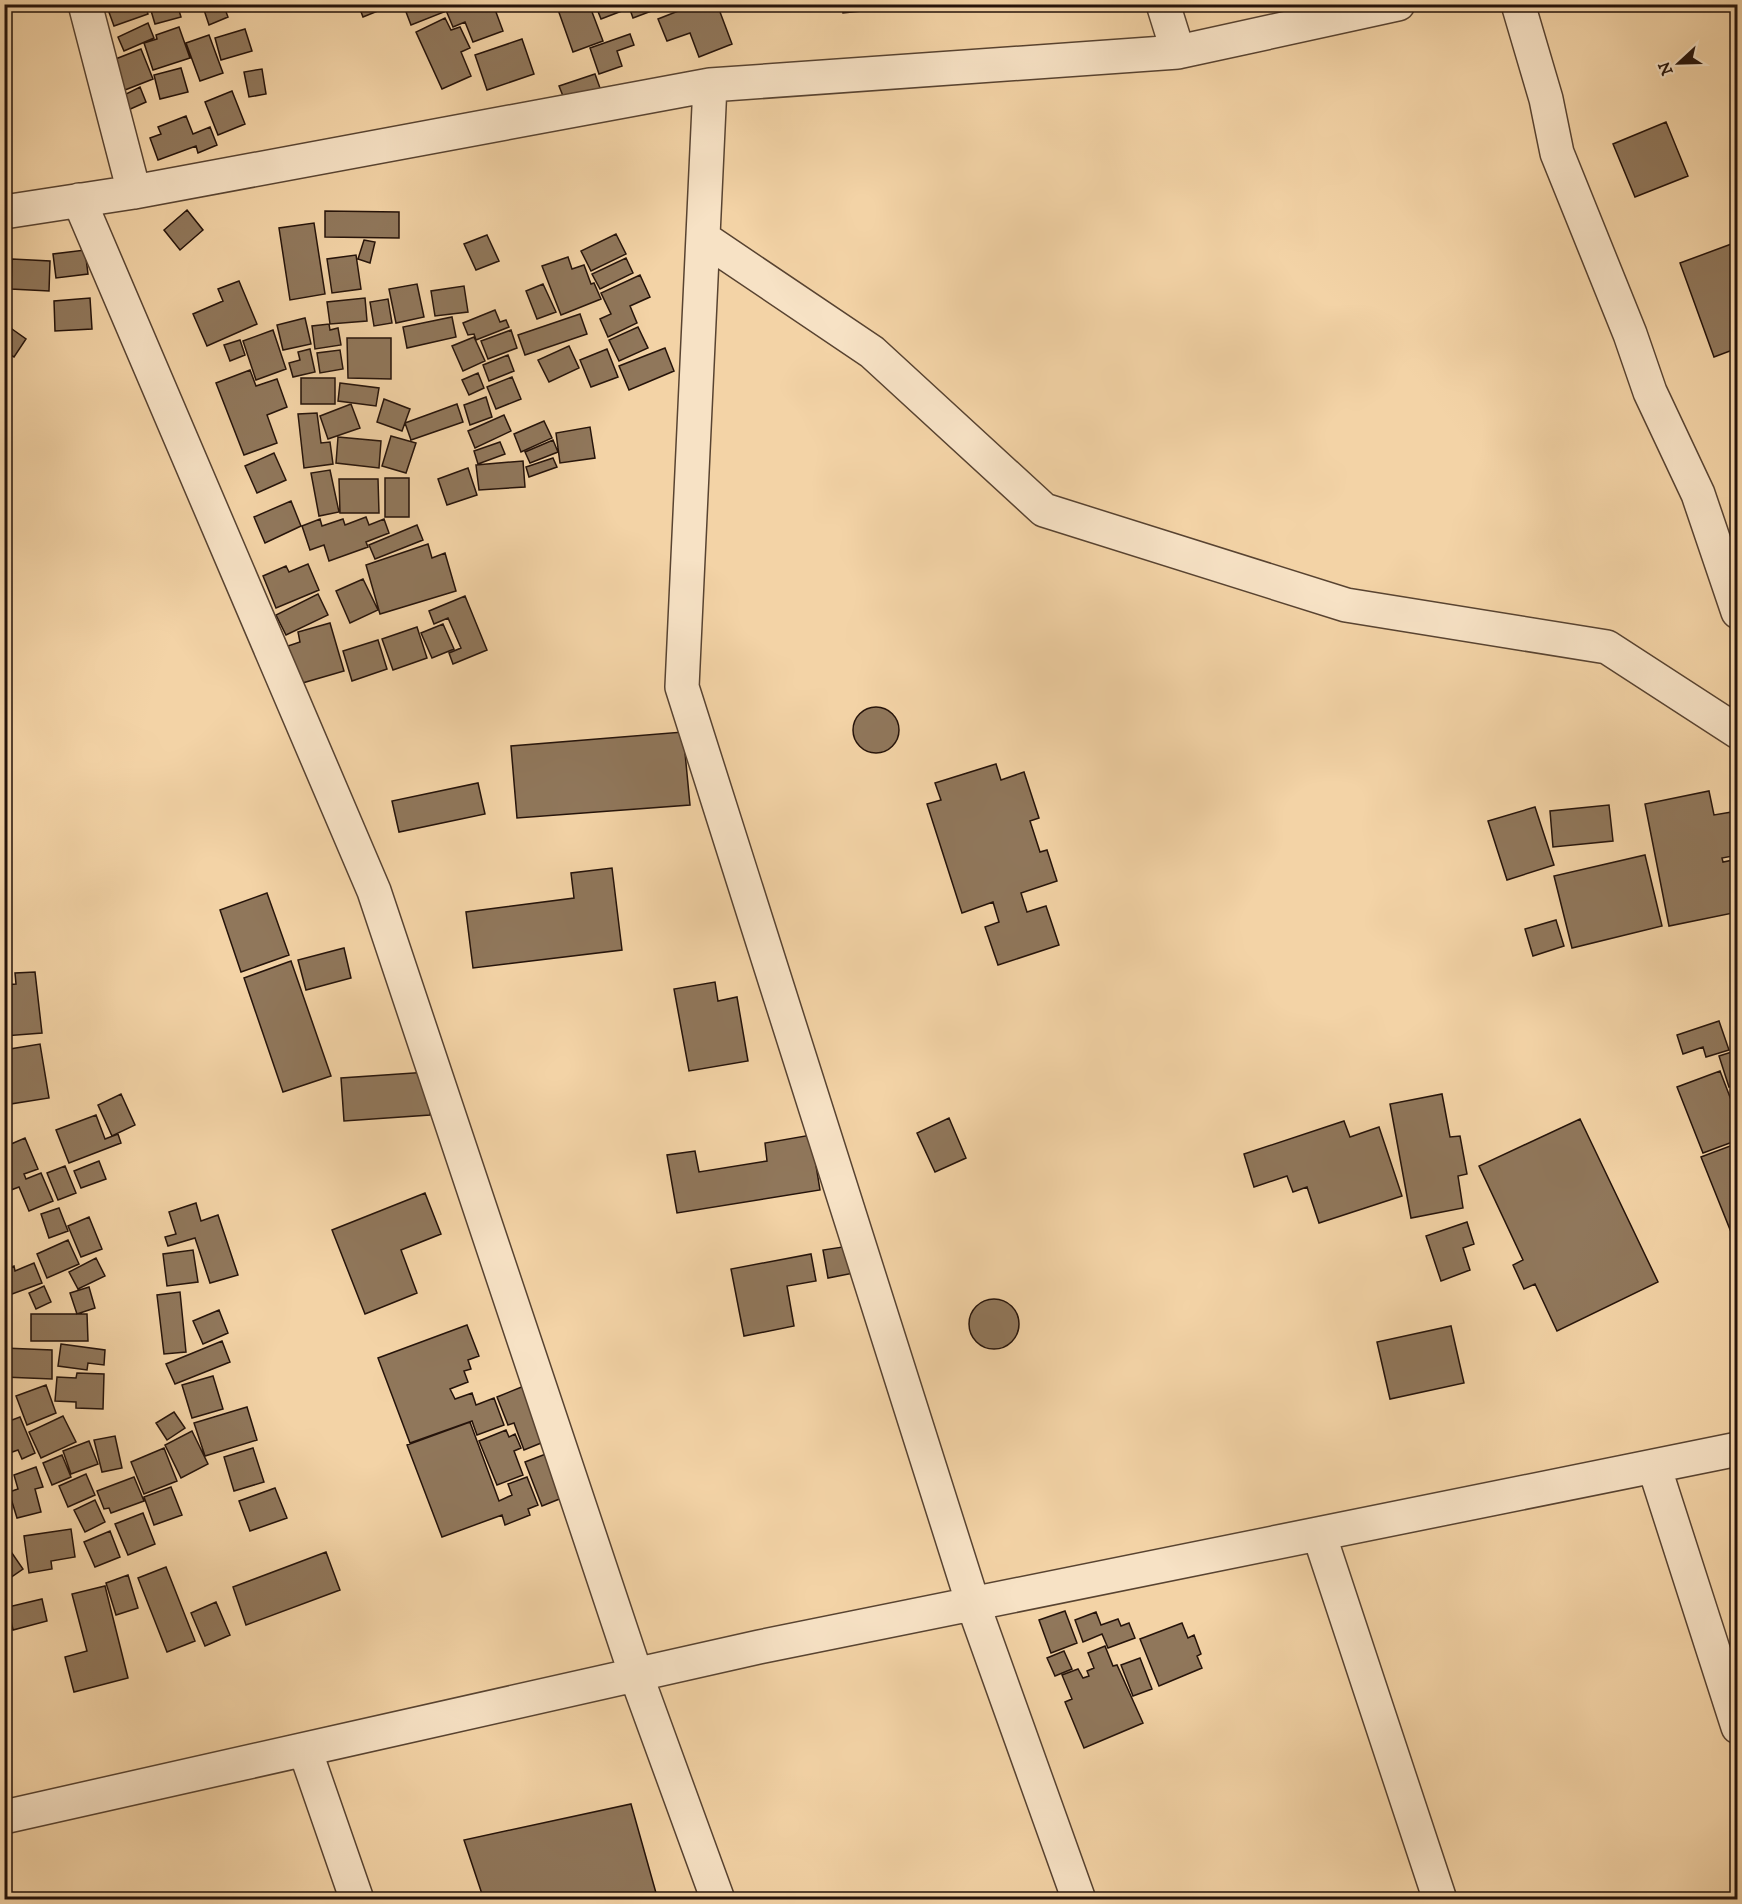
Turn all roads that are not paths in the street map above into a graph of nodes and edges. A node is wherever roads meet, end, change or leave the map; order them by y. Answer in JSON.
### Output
{"nodes":[{"id":1,"x":85,"y":4,"type":"edge"},
{"id":2,"x":1163,"y":4,"type":"edge"},
{"id":3,"x":1398,"y":4,"type":"edge"},
{"id":4,"x":1518,"y":4,"type":"edge"},
{"id":5,"x":1178,"y":52,"type":"junction"},
{"id":6,"x":710,"y":86,"type":"junction"},
{"id":7,"x":134,"y":192,"type":"junction"},
{"id":8,"x":80,"y":200,"type":"junction"},
{"id":9,"x":4,"y":212,"type":"edge"},
{"id":10,"x":703,"y":238,"type":"junction"},
{"id":11,"x":1737,"y":612,"type":"edge"},
{"id":12,"x":1737,"y":732,"type":"edge"},
{"id":13,"x":1737,"y":1449,"type":"edge"},
{"id":14,"x":1654,"y":1466,"type":"junction"},
{"id":15,"x":1319,"y":1534,"type":"junction"},
{"id":16,"x":973,"y":1604,"type":"junction"},
{"id":17,"x":636,"y":1675,"type":"junction"},
{"id":18,"x":1737,"y":1727,"type":"edge"},
{"id":19,"x":305,"y":1750,"type":"junction"},
{"id":20,"x":4,"y":1817,"type":"edge"},
{"id":21,"x":357,"y":1899,"type":"edge"},
{"id":22,"x":718,"y":1899,"type":"edge"},
{"id":23,"x":1079,"y":1899,"type":"edge"},
{"id":24,"x":1440,"y":1899,"type":"edge"}],
"edges":[{"from":1,"to":7,"type":"street"},
{"from":2,"to":5,"type":"street"},
{"from":3,"to":5,"type":"street"},
{"from":4,"to":11,"type":"street"},
{"from":5,"to":6,"type":"street"},
{"from":6,"to":7,"type":"street"},
{"from":6,"to":10,"type":"street"},
{"from":7,"to":8,"type":"street"},
{"from":8,"to":9,"type":"street"},
{"from":8,"to":17,"type":"street"},
{"from":10,"to":12,"type":"street"},
{"from":10,"to":16,"type":"street"},
{"from":13,"to":14,"type":"street"},
{"from":14,"to":15,"type":"street"},
{"from":14,"to":18,"type":"street"},
{"from":15,"to":16,"type":"street"},
{"from":15,"to":24,"type":"street"},
{"from":16,"to":17,"type":"street"},
{"from":16,"to":23,"type":"street"},
{"from":17,"to":19,"type":"street"},
{"from":17,"to":22,"type":"street"},
{"from":19,"to":20,"type":"street"},
{"from":19,"to":21,"type":"street"}]}
